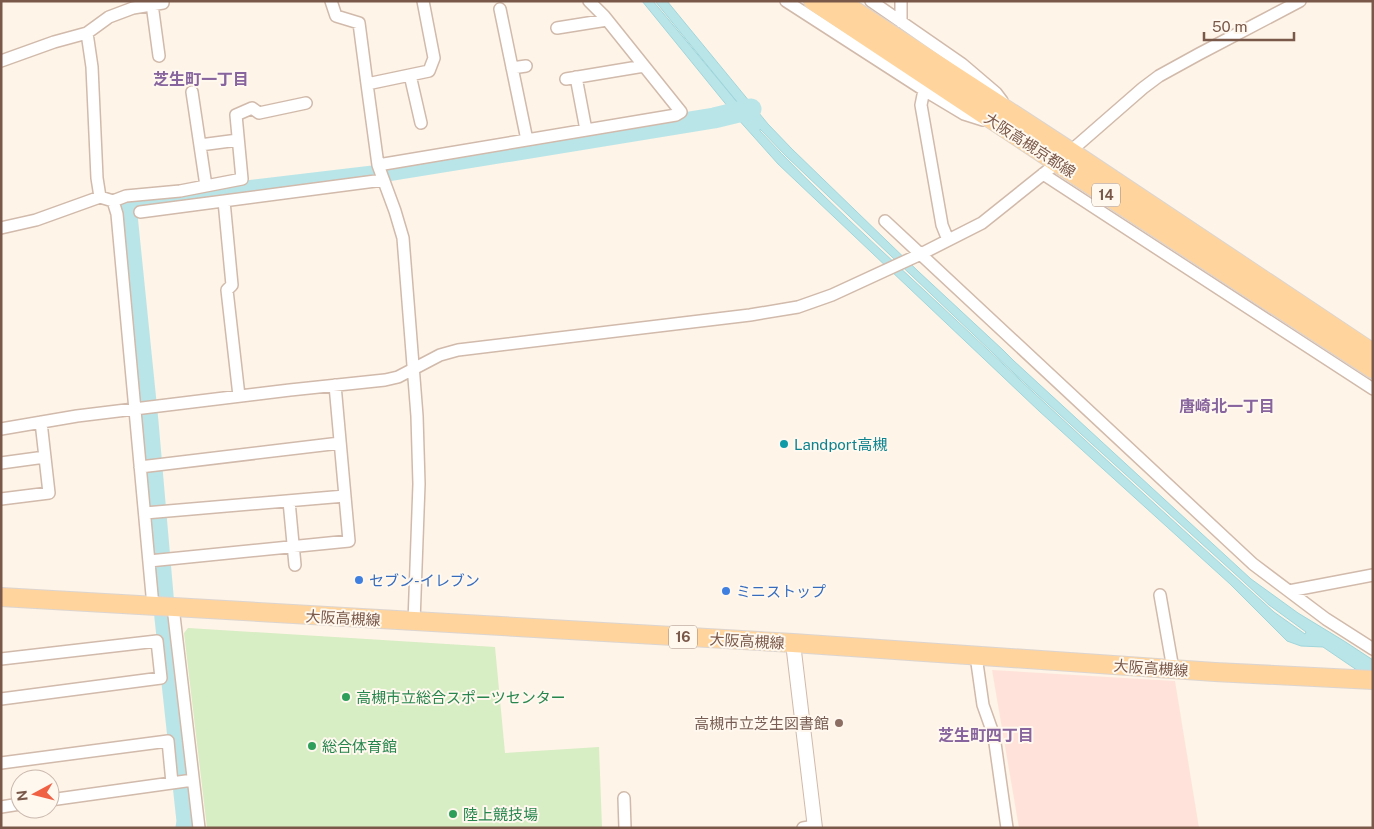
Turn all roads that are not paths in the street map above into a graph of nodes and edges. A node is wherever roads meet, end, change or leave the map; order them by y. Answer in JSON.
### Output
{"nodes":[{"id":1,"x":331,"y":1,"type":"edge"},
{"id":2,"x":423,"y":1,"type":"edge"},
{"id":3,"x":589,"y":1,"type":"edge"},
{"id":4,"x":786,"y":1,"type":"edge"},
{"id":5,"x":814,"y":1,"type":"edge"},
{"id":6,"x":870,"y":1,"type":"edge"},
{"id":7,"x":901,"y":1,"type":"edge"},
{"id":8,"x":1300,"y":1,"type":"edge"},
{"id":9,"x":157,"y":3,"type":"edge"},
{"id":10,"x":500,"y":9,"type":"dead end"},
{"id":11,"x":844,"y":9,"type":"edge"},
{"id":12,"x":607,"y":20,"type":"junction"},
{"id":13,"x":901,"y":22,"type":"junction"},
{"id":14,"x":557,"y":28,"type":"dead end"},
{"id":15,"x":87,"y":33,"type":"junction"},
{"id":16,"x":159,"y":56,"type":"dead end"},
{"id":17,"x":1,"y":61,"type":"edge"},
{"id":18,"x":526,"y":66,"type":"dead end"},
{"id":19,"x":644,"y":66,"type":"junction"},
{"id":20,"x":512,"y":68,"type":"junction"},
{"id":21,"x":410,"y":75,"type":"junction"},
{"id":22,"x":368,"y":84,"type":"junction"},
{"id":23,"x":924,"y":90,"type":"junction"},
{"id":24,"x":192,"y":92,"type":"dead end"},
{"id":25,"x":306,"y":103,"type":"dead end"},
{"id":26,"x":1004,"y":118,"type":"junction"},
{"id":27,"x":421,"y":123,"type":"dead end"},
{"id":28,"x":586,"y":130,"type":"junction"},
{"id":29,"x":238,"y":140,"type":"junction"},
{"id":30,"x":527,"y":140,"type":"junction"},
{"id":31,"x":200,"y":145,"type":"junction"},
{"id":32,"x":1064,"y":157,"type":"junction"},
{"id":33,"x":378,"y":165,"type":"junction"},
{"id":34,"x":1043,"y":174,"type":"junction"},
{"id":35,"x":383,"y":180,"type":"junction"},
{"id":36,"x":206,"y":186,"type":"junction"},
{"id":37,"x":100,"y":196,"type":"junction"},
{"id":38,"x":113,"y":201,"type":"junction"},
{"id":39,"x":224,"y":201,"type":"junction"},
{"id":40,"x":140,"y":212,"type":"dead end"},
{"id":41,"x":885,"y":221,"type":"dead end"},
{"id":42,"x":1,"y":228,"type":"edge"},
{"id":43,"x":948,"y":240,"type":"junction"},
{"id":44,"x":921,"y":254,"type":"junction"},
{"id":45,"x":1373,"y":353,"type":"edge"},
{"id":46,"x":1373,"y":369,"type":"edge"},
{"id":47,"x":413,"y":370,"type":"junction"},
{"id":48,"x":335,"y":385,"type":"junction"},
{"id":49,"x":1373,"y":389,"type":"edge"},
{"id":50,"x":239,"y":396,"type":"junction"},
{"id":51,"x":135,"y":409,"type":"junction"},
{"id":52,"x":41,"y":422,"type":"junction"},
{"id":53,"x":1,"y":429,"type":"edge"},
{"id":54,"x":340,"y":444,"type":"junction"},
{"id":55,"x":45,"y":458,"type":"junction"},
{"id":56,"x":1,"y":463,"type":"edge"},
{"id":57,"x":140,"y":467,"type":"junction"},
{"id":58,"x":344,"y":496,"type":"junction"},
{"id":59,"x":1,"y":498,"type":"edge"},
{"id":60,"x":289,"y":501,"type":"junction"},
{"id":61,"x":145,"y":513,"type":"junction"},
{"id":62,"x":293,"y":546,"type":"junction"},
{"id":63,"x":149,"y":561,"type":"junction"},
{"id":64,"x":295,"y":565,"type":"dead end"},
{"id":65,"x":1373,"y":575,"type":"edge"},
{"id":66,"x":1289,"y":591,"type":"junction"},
{"id":67,"x":1160,"y":595,"type":"dead end"},
{"id":68,"x":1,"y":597,"type":"edge"},
{"id":69,"x":153,"y":606,"type":"junction"},
{"id":70,"x":173,"y":608,"type":"junction"},
{"id":71,"x":414,"y":622,"type":"junction"},
{"id":72,"x":793,"y":643,"type":"junction"},
{"id":73,"x":1373,"y":649,"type":"edge"},
{"id":74,"x":178,"y":650,"type":"junction"},
{"id":75,"x":158,"y":653,"type":"junction"},
{"id":76,"x":976,"y":656,"type":"junction"},
{"id":77,"x":1,"y":659,"type":"edge"},
{"id":78,"x":1173,"y":669,"type":"junction"},
{"id":79,"x":1369,"y":680,"type":"edge"},
{"id":80,"x":1,"y":699,"type":"edge"},
{"id":81,"x":1,"y":763,"type":"edge"},
{"id":82,"x":182,"y":782,"type":"junction"},
{"id":83,"x":624,"y":798,"type":"dead end"},
{"id":84,"x":60,"y":799,"type":"edge"},
{"id":85,"x":811,"y":827,"type":"edge"},
{"id":86,"x":198,"y":828,"type":"edge"},
{"id":87,"x":625,"y":828,"type":"edge"},
{"id":88,"x":1007,"y":828,"type":"edge"}],
"edges":[{"from":1,"to":22,"type":"street"},
{"from":2,"to":21,"type":"street"},
{"from":3,"to":12,"type":"street"},
{"from":4,"to":23,"type":"street"},
{"from":5,"to":11,"type":"main road","name":"大阪高槻京都線","number":"14"},
{"from":6,"to":13,"type":"street"},
{"from":7,"to":13,"type":"street"},
{"from":8,"to":32,"type":"street"},
{"from":9,"to":15,"type":"street"},
{"from":9,"to":16,"type":"street"},
{"from":10,"to":20,"type":"street"},
{"from":11,"to":26,"type":"main road","name":"大阪高槻京都線","number":"14"},
{"from":12,"to":14,"type":"street"},
{"from":12,"to":19,"type":"street"},
{"from":13,"to":26,"type":"street"},
{"from":15,"to":17,"type":"street"},
{"from":15,"to":37,"type":"street"},
{"from":18,"to":20,"type":"street"},
{"from":19,"to":28,"type":"street"},
{"from":19,"to":28,"type":"street"},
{"from":20,"to":30,"type":"street"},
{"from":21,"to":22,"type":"street"},
{"from":21,"to":27,"type":"street"},
{"from":22,"to":33,"type":"street"},
{"from":23,"to":26,"type":"street"},
{"from":23,"to":43,"type":"street"},
{"from":24,"to":31,"type":"street"},
{"from":25,"to":29,"type":"street"},
{"from":26,"to":32,"type":"main road","name":"大阪高槻京都線","number":"14"},
{"from":28,"to":30,"type":"street"},
{"from":29,"to":31,"type":"street"},
{"from":29,"to":36,"type":"street"},
{"from":30,"to":33,"type":"street"},
{"from":31,"to":36,"type":"street"},
{"from":32,"to":34,"type":"street"},
{"from":32,"to":45,"type":"main road","name":"大阪高槻京都線","number":"14"},
{"from":32,"to":46,"type":"main road","name":"大阪高槻京都線","number":"14"},
{"from":33,"to":35,"type":"street"},
{"from":34,"to":43,"type":"street"},
{"from":34,"to":49,"type":"street"},
{"from":35,"to":39,"type":"street"},
{"from":35,"to":47,"type":"street"},
{"from":36,"to":38,"type":"street"},
{"from":37,"to":38,"type":"street"},
{"from":37,"to":42,"type":"street"},
{"from":38,"to":51,"type":"street"},
{"from":39,"to":40,"type":"street"},
{"from":39,"to":50,"type":"street"},
{"from":41,"to":44,"type":"street"},
{"from":43,"to":44,"type":"street"},
{"from":44,"to":47,"type":"street"},
{"from":44,"to":66,"type":"street"},
{"from":47,"to":48,"type":"street"},
{"from":47,"to":71,"type":"street"},
{"from":48,"to":50,"type":"street"},
{"from":48,"to":54,"type":"street"},
{"from":50,"to":51,"type":"street"},
{"from":51,"to":52,"type":"street"},
{"from":51,"to":57,"type":"street"},
{"from":52,"to":53,"type":"street"},
{"from":52,"to":55,"type":"street"},
{"from":54,"to":57,"type":"street"},
{"from":54,"to":58,"type":"street"},
{"from":55,"to":56,"type":"street"},
{"from":55,"to":59,"type":"street"},
{"from":57,"to":61,"type":"street"},
{"from":58,"to":60,"type":"street"},
{"from":58,"to":62,"type":"street"},
{"from":60,"to":61,"type":"street"},
{"from":60,"to":62,"type":"street"},
{"from":61,"to":63,"type":"street"},
{"from":62,"to":63,"type":"street"},
{"from":62,"to":64,"type":"street"},
{"from":63,"to":69,"type":"street"},
{"from":65,"to":66,"type":"street"},
{"from":66,"to":73,"type":"street"},
{"from":67,"to":78,"type":"street"},
{"from":68,"to":69,"type":"main road","name":"大阪高槻線","number":"16"},
{"from":69,"to":70,"type":"main road","name":"大阪高槻線","number":"16"},
{"from":70,"to":71,"type":"main road","name":"大阪高槻線","number":"16"},
{"from":70,"to":74,"type":"street"},
{"from":71,"to":72,"type":"main road","name":"大阪高槻線","number":"16"},
{"from":72,"to":76,"type":"main road","name":"大阪高槻線","number":"16"},
{"from":72,"to":85,"type":"street"},
{"from":74,"to":75,"type":"street"},
{"from":74,"to":82,"type":"street"},
{"from":75,"to":77,"type":"street"},
{"from":75,"to":80,"type":"street"},
{"from":76,"to":78,"type":"main road","name":"大阪高槻線","number":"16"},
{"from":76,"to":88,"type":"street"},
{"from":78,"to":79,"type":"main road","name":"大阪高槻線","number":"16"},
{"from":81,"to":82,"type":"street"},
{"from":82,"to":84,"type":"street"},
{"from":82,"to":86,"type":"street"},
{"from":83,"to":87,"type":"street"}]}
